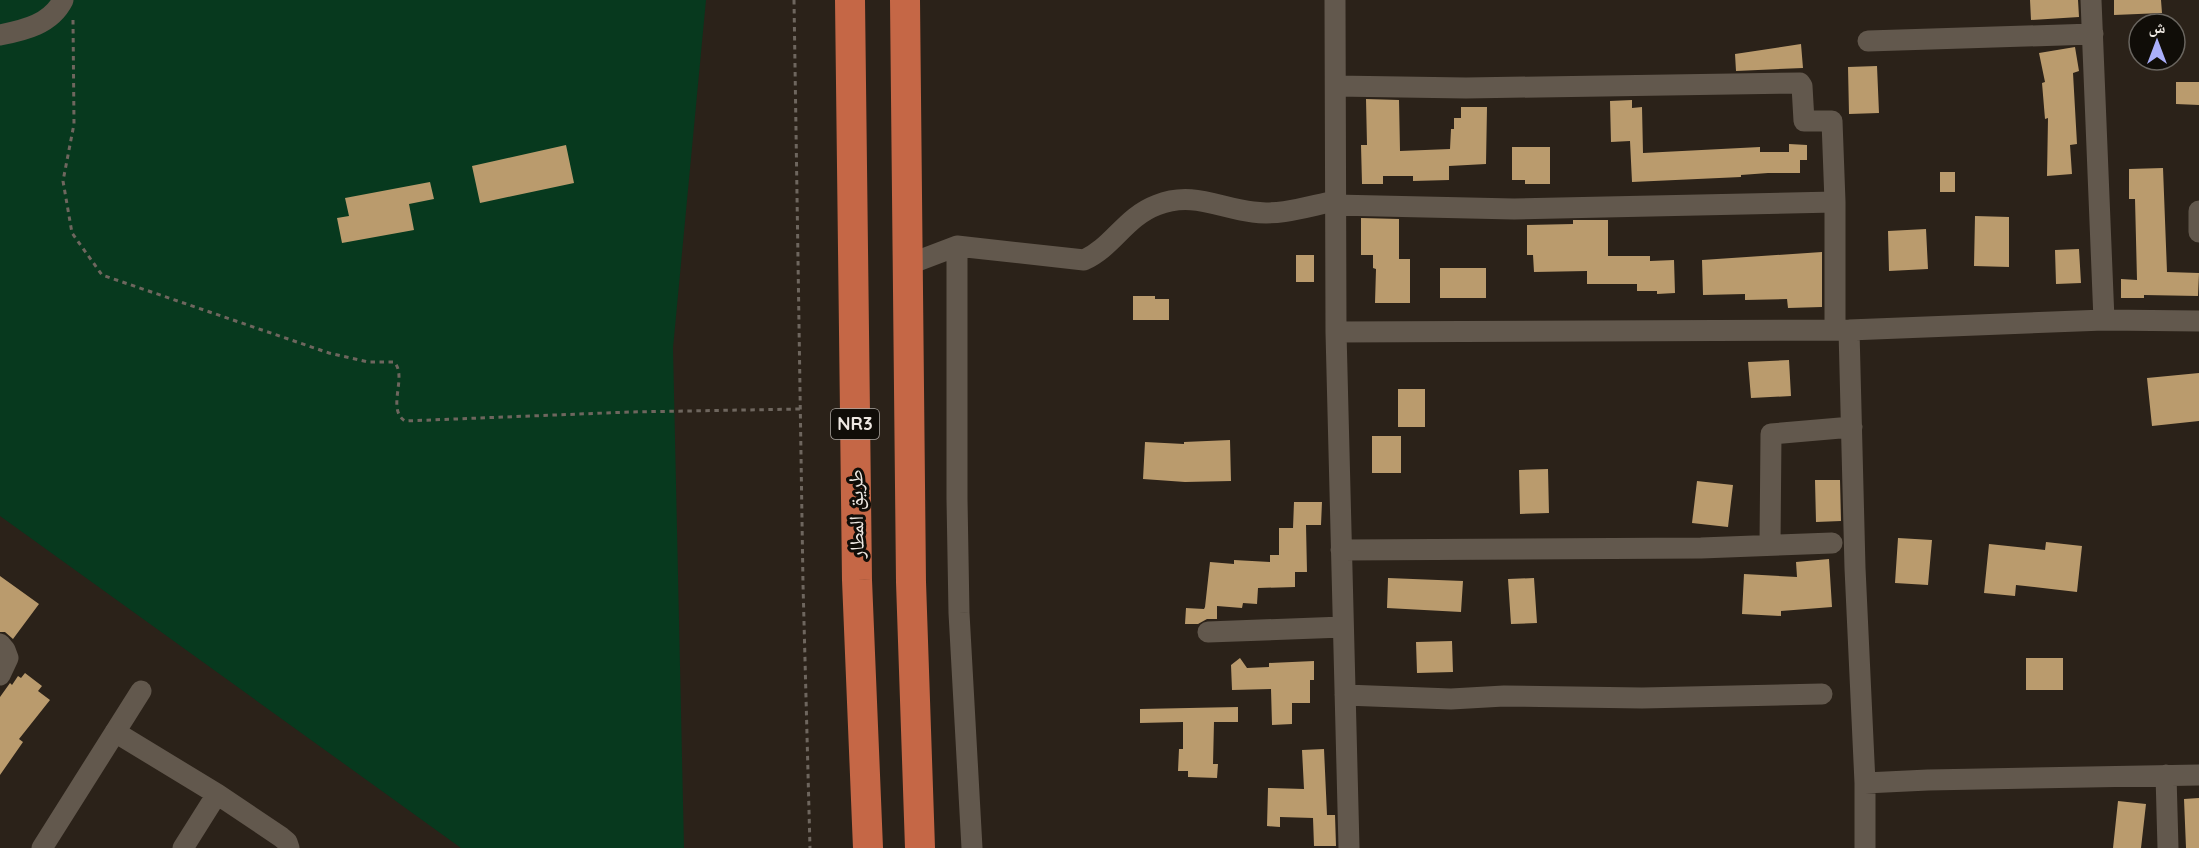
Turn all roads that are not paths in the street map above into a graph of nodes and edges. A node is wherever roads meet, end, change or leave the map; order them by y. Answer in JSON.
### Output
{"nodes":[{"id":1,"x":850,"y":0,"type":"edge"},
{"id":2,"x":905,"y":0,"type":"edge"},
{"id":3,"x":1335,"y":0,"type":"edge"},
{"id":4,"x":2091,"y":0,"type":"edge"},
{"id":5,"x":68,"y":6,"type":"edge"},
{"id":6,"x":2093,"y":34,"type":"junction"},
{"id":7,"x":0,"y":35,"type":"edge"},
{"id":8,"x":1868,"y":41,"type":"dead end"},
{"id":9,"x":1336,"y":86,"type":"junction"},
{"id":10,"x":1835,"y":202,"type":"junction"},
{"id":11,"x":1335,"y":203,"type":"junction"},
{"id":12,"x":2199,"y":211,"type":"edge"},
{"id":13,"x":2199,"y":232,"type":"edge"},
{"id":14,"x":957,"y":246,"type":"junction"},
{"id":15,"x":908,"y":265,"type":"junction"},
{"id":16,"x":2104,"y":320,"type":"junction"},
{"id":17,"x":2199,"y":321,"type":"edge"},
{"id":18,"x":1842,"y":329,"type":"junction"},
{"id":19,"x":1336,"y":332,"type":"junction"},
{"id":20,"x":1852,"y":427,"type":"junction"},
{"id":21,"x":1832,"y":543,"type":"dead end"},
{"id":22,"x":1770,"y":545,"type":"junction"},
{"id":23,"x":1341,"y":550,"type":"junction"},
{"id":24,"x":1343,"y":627,"type":"junction"},
{"id":25,"x":1208,"y":632,"type":"dead end"},
{"id":26,"x":0,"y":644,"type":"edge"},
{"id":27,"x":0,"y":675,"type":"edge"},
{"id":28,"x":141,"y":691,"type":"dead end"},
{"id":29,"x":1822,"y":694,"type":"dead end"},
{"id":30,"x":1345,"y":695,"type":"junction"},
{"id":31,"x":115,"y":732,"type":"junction"},
{"id":32,"x":2166,"y":775,"type":"junction"},
{"id":33,"x":2199,"y":775,"type":"edge"},
{"id":34,"x":1865,"y":783,"type":"junction"},
{"id":35,"x":217,"y":794,"type":"junction"},
{"id":36,"x":42,"y":848,"type":"edge"},
{"id":37,"x":183,"y":848,"type":"edge"},
{"id":38,"x":289,"y":848,"type":"edge"},
{"id":39,"x":868,"y":848,"type":"edge"},
{"id":40,"x":920,"y":848,"type":"edge"},
{"id":41,"x":972,"y":848,"type":"edge"},
{"id":42,"x":1349,"y":848,"type":"edge"},
{"id":43,"x":1865,"y":848,"type":"edge"},
{"id":44,"x":2168,"y":848,"type":"edge"}],
"edges":[{"from":1,"to":39,"type":"highway","name":"طريق المطار","number":"NR3"},
{"from":2,"to":15,"type":"highway"},
{"from":3,"to":9,"type":"street"},
{"from":4,"to":6,"type":"street"},
{"from":5,"to":7,"type":"street"},
{"from":6,"to":8,"type":"street"},
{"from":6,"to":16,"type":"street"},
{"from":9,"to":10,"type":"street"},
{"from":9,"to":11,"type":"street"},
{"from":10,"to":11,"type":"street"},
{"from":10,"to":18,"type":"street"},
{"from":11,"to":14,"type":"street"},
{"from":11,"to":19,"type":"street"},
{"from":12,"to":13,"type":"street"},
{"from":14,"to":15,"type":"street"},
{"from":14,"to":41,"type":"street"},
{"from":15,"to":40,"type":"highway"},
{"from":16,"to":17,"type":"street"},
{"from":16,"to":18,"type":"street"},
{"from":18,"to":19,"type":"street"},
{"from":18,"to":20,"type":"street"},
{"from":19,"to":23,"type":"street"},
{"from":20,"to":22,"type":"street"},
{"from":20,"to":34,"type":"street"},
{"from":21,"to":22,"type":"street"},
{"from":22,"to":23,"type":"street"},
{"from":23,"to":24,"type":"street"},
{"from":24,"to":25,"type":"street"},
{"from":24,"to":30,"type":"street"},
{"from":26,"to":27,"type":"street"},
{"from":28,"to":31,"type":"street"},
{"from":29,"to":30,"type":"street"},
{"from":30,"to":42,"type":"street"},
{"from":31,"to":35,"type":"street"},
{"from":31,"to":36,"type":"street"},
{"from":32,"to":33,"type":"street"},
{"from":32,"to":34,"type":"street"},
{"from":32,"to":44,"type":"street"},
{"from":34,"to":43,"type":"street"},
{"from":35,"to":37,"type":"street"},
{"from":35,"to":38,"type":"street"}]}
